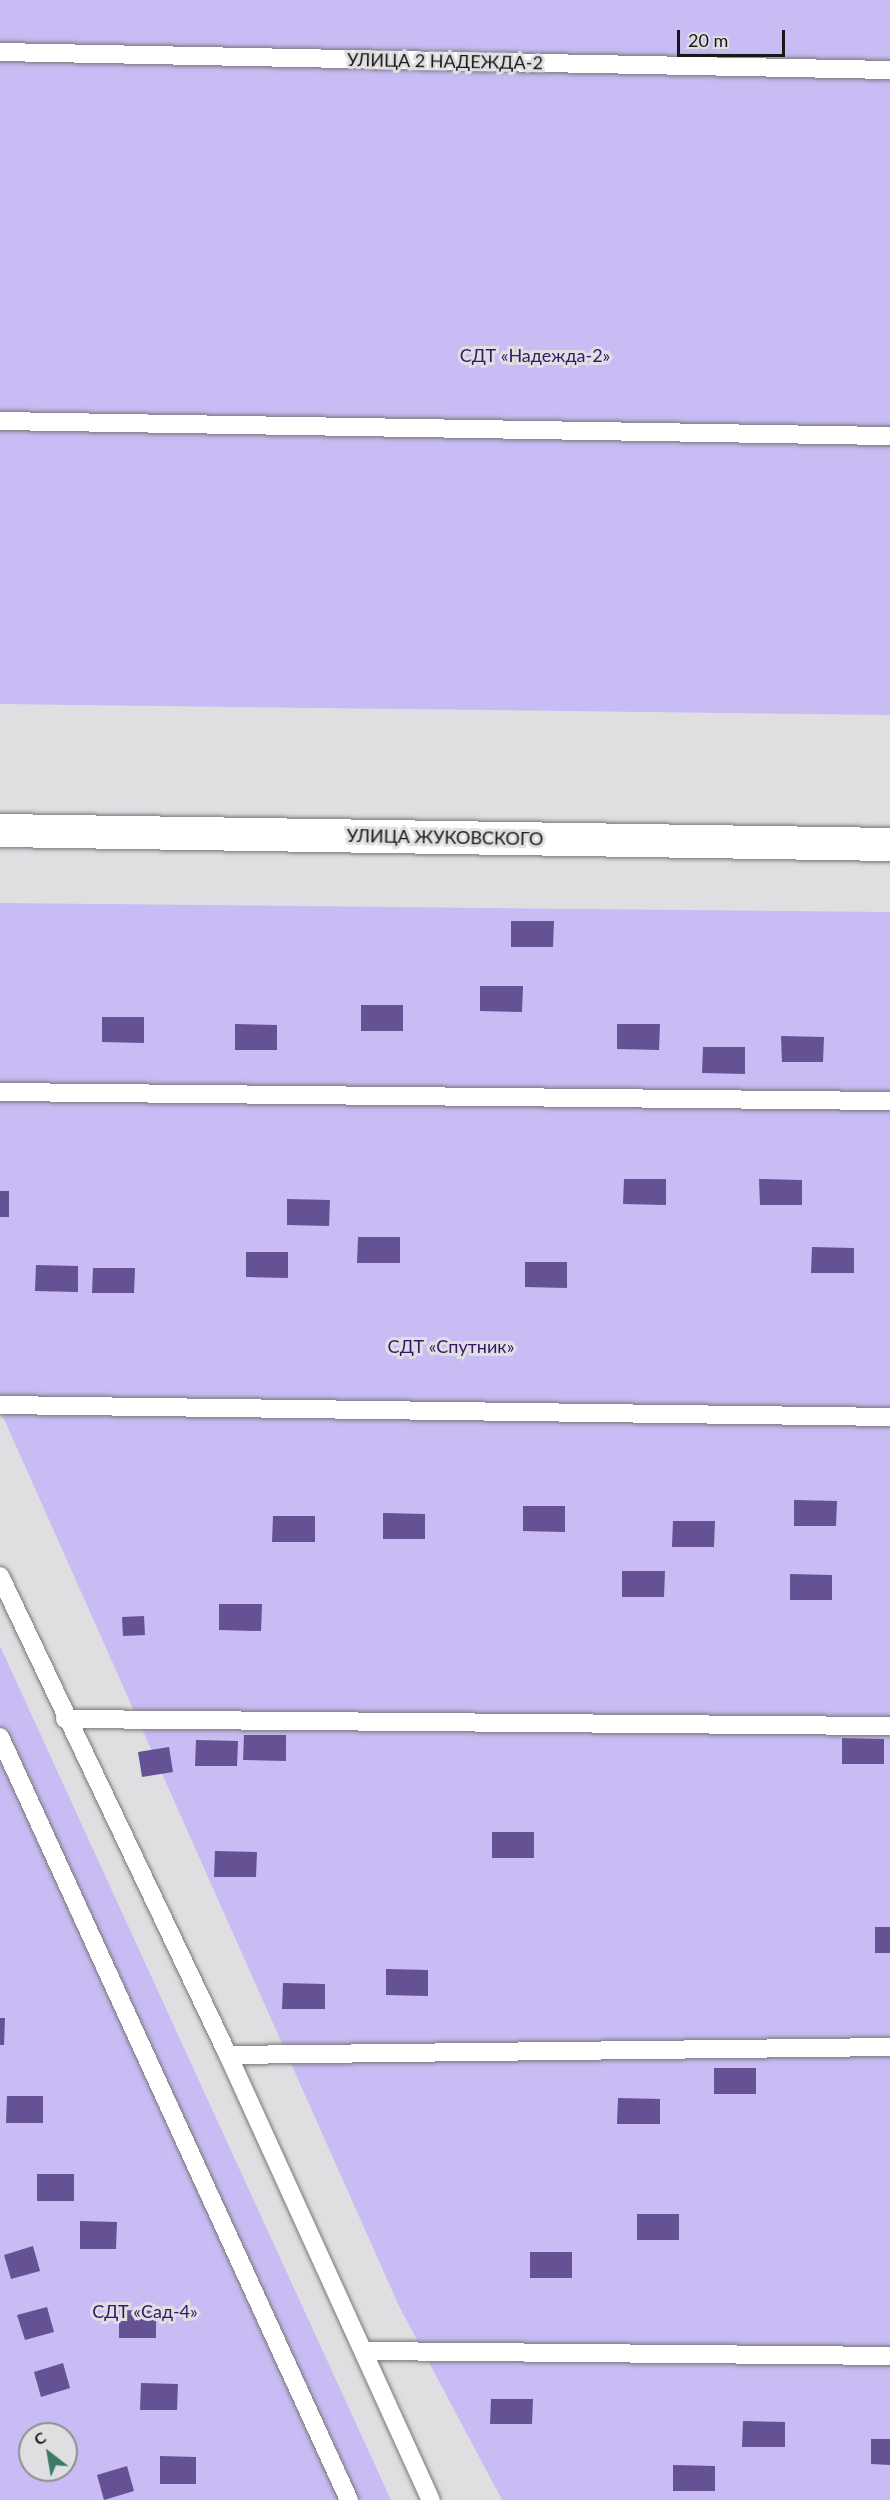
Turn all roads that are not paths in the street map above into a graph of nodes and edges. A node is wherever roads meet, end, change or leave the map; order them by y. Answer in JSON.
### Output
{"nodes":[{"id":1,"x":0,"y":52,"type":"edge"},
{"id":2,"x":890,"y":70,"type":"edge"},
{"id":3,"x":0,"y":421,"type":"edge"},
{"id":4,"x":890,"y":436,"type":"edge"},
{"id":5,"x":0,"y":830,"type":"edge"},
{"id":6,"x":890,"y":844,"type":"edge"},
{"id":7,"x":0,"y":1092,"type":"edge"},
{"id":8,"x":890,"y":1101,"type":"edge"},
{"id":9,"x":0,"y":1405,"type":"edge"},
{"id":10,"x":890,"y":1417,"type":"edge"},
{"id":11,"x":0,"y":1576,"type":"edge"},
{"id":12,"x":65,"y":1719,"type":"junction"},
{"id":13,"x":890,"y":1726,"type":"edge"},
{"id":14,"x":0,"y":1737,"type":"edge"},
{"id":15,"x":890,"y":2048,"type":"edge"},
{"id":16,"x":228,"y":2055,"type":"junction"},
{"id":17,"x":364,"y":2351,"type":"junction"},
{"id":18,"x":890,"y":2356,"type":"edge"},
{"id":19,"x":350,"y":2500,"type":"edge"},
{"id":20,"x":431,"y":2500,"type":"edge"}],
"edges":[{"from":1,"to":2,"type":"lane","name":"УЛИЦА 2 НАДЕЖДА-2"},
{"from":3,"to":4,"type":"lane"},
{"from":5,"to":6,"type":"main road","name":"УЛИЦА ЖУКОВСКОГО"},
{"from":7,"to":8,"type":"lane"},
{"from":9,"to":10,"type":"lane"},
{"from":11,"to":12,"type":"lane"},
{"from":12,"to":13,"type":"lane"},
{"from":12,"to":16,"type":"lane"},
{"from":14,"to":19,"type":"lane"},
{"from":15,"to":16,"type":"lane"},
{"from":16,"to":17,"type":"lane"},
{"from":17,"to":18,"type":"lane"},
{"from":17,"to":20,"type":"lane"}]}
